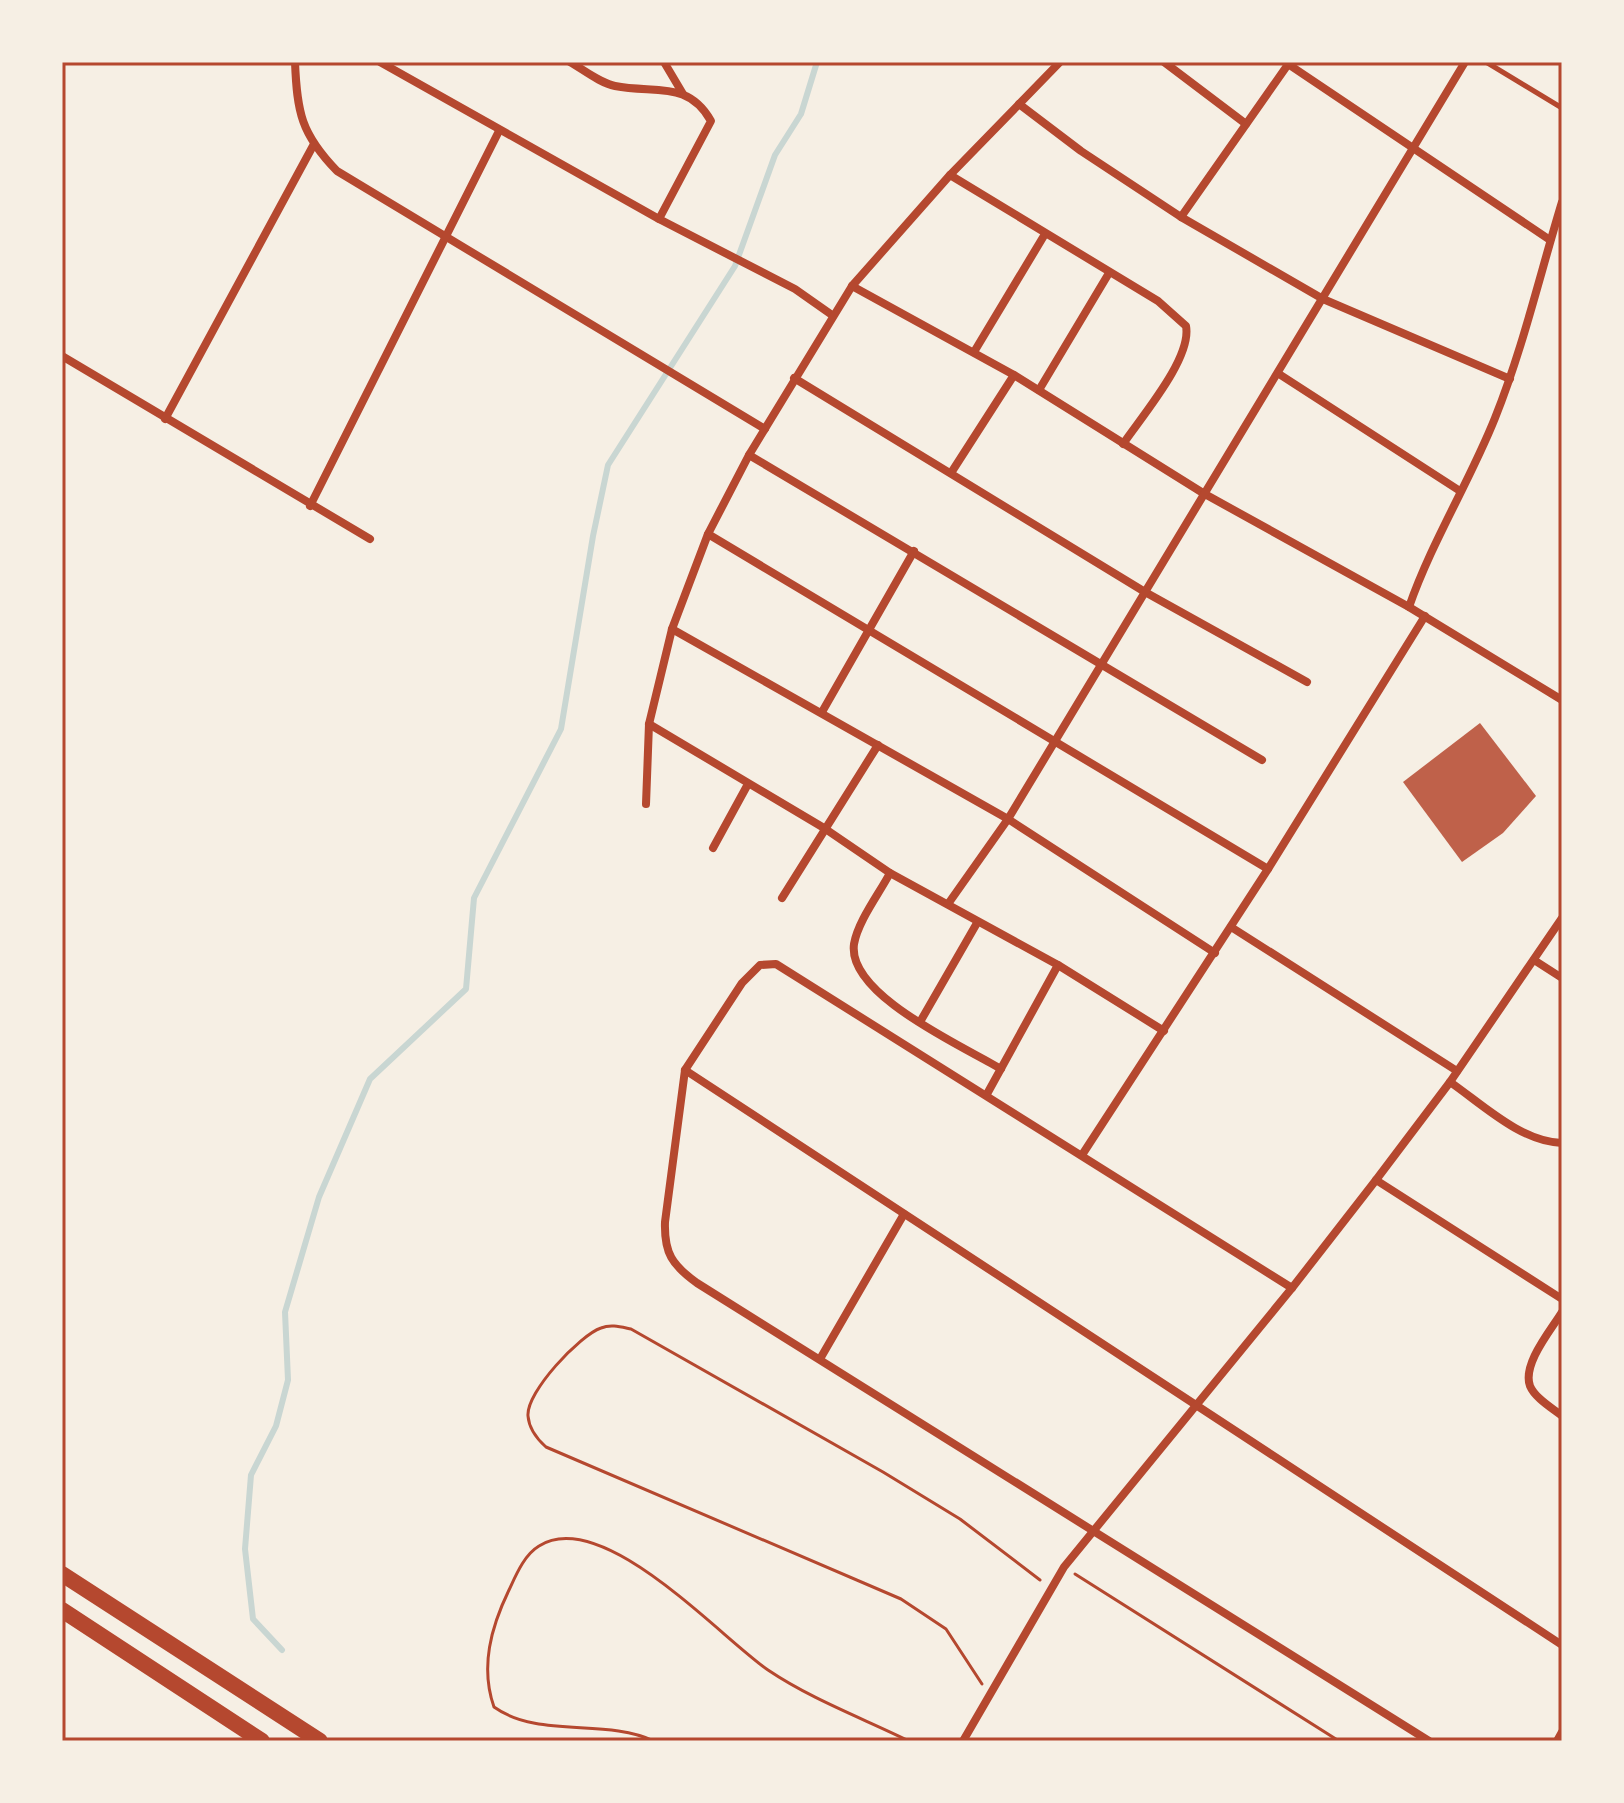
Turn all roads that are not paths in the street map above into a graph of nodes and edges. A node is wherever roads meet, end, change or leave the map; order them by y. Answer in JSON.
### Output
{"nodes":[{"id":1,"x":295,"y":62,"type":"edge"},
{"id":2,"x":380,"y":62,"type":"edge"},
{"id":3,"x":570,"y":62,"type":"edge"},
{"id":4,"x":664,"y":62,"type":"edge"},
{"id":5,"x":1060,"y":62,"type":"edge"},
{"id":6,"x":1164,"y":62,"type":"edge"},
{"id":7,"x":1465,"y":62,"type":"edge"},
{"id":8,"x":1486,"y":62,"type":"edge"},
{"id":9,"x":1287,"y":63,"type":"edge"},
{"id":10,"x":683,"y":94,"type":"junction"},
{"id":11,"x":1019,"y":104,"type":"junction"},
{"id":12,"x":1562,"y":108,"type":"edge"},
{"id":13,"x":1246,"y":124,"type":"junction"},
{"id":14,"x":499,"y":131,"type":"junction"},
{"id":15,"x":314,"y":144,"type":"junction"},
{"id":16,"x":1414,"y":149,"type":"junction"},
{"id":17,"x":950,"y":175,"type":"junction"},
{"id":18,"x":1562,"y":202,"type":"edge"},
{"id":19,"x":1181,"y":217,"type":"junction"},
{"id":20,"x":659,"y":219,"type":"junction"},
{"id":21,"x":1559,"y":225,"type":"edge"},
{"id":22,"x":1045,"y":234,"type":"junction"},
{"id":23,"x":448,"y":239,"type":"junction"},
{"id":24,"x":1550,"y":240,"type":"junction"},
{"id":25,"x":1109,"y":273,"type":"junction"},
{"id":26,"x":852,"y":286,"type":"junction"},
{"id":27,"x":1323,"y":299,"type":"junction"},
{"id":28,"x":832,"y":315,"type":"junction"},
{"id":29,"x":974,"y":352,"type":"junction"},
{"id":30,"x":62,"y":356,"type":"edge"},
{"id":31,"x":1279,"y":374,"type":"junction"},
{"id":32,"x":1014,"y":375,"type":"junction"},
{"id":33,"x":794,"y":378,"type":"junction"},
{"id":34,"x":1510,"y":379,"type":"junction"},
{"id":35,"x":1039,"y":390,"type":"junction"},
{"id":36,"x":165,"y":419,"type":"junction"},
{"id":37,"x":765,"y":429,"type":"junction"},
{"id":38,"x":1123,"y":444,"type":"junction"},
{"id":39,"x":749,"y":455,"type":"junction"},
{"id":40,"x":951,"y":473,"type":"junction"},
{"id":41,"x":1460,"y":491,"type":"junction"},
{"id":42,"x":1203,"y":493,"type":"junction"},
{"id":43,"x":310,"y":506,"type":"junction"},
{"id":44,"x":708,"y":534,"type":"junction"},
{"id":45,"x":370,"y":539,"type":"dead end"},
{"id":46,"x":914,"y":551,"type":"junction"},
{"id":47,"x":1145,"y":592,"type":"junction"},
{"id":48,"x":1409,"y":607,"type":"junction"},
{"id":49,"x":1425,"y":616,"type":"junction"},
{"id":50,"x":672,"y":629,"type":"junction"},
{"id":51,"x":870,"y":630,"type":"junction"},
{"id":52,"x":1101,"y":664,"type":"junction"},
{"id":53,"x":1307,"y":682,"type":"dead end"},
{"id":54,"x":1562,"y":700,"type":"edge"},
{"id":55,"x":822,"y":712,"type":"junction"},
{"id":56,"x":649,"y":724,"type":"junction"},
{"id":57,"x":1054,"y":741,"type":"junction"},
{"id":58,"x":878,"y":745,"type":"junction"},
{"id":59,"x":1262,"y":760,"type":"dead end"},
{"id":60,"x":748,"y":784,"type":"junction"},
{"id":61,"x":646,"y":804,"type":"dead end"},
{"id":62,"x":1008,"y":819,"type":"junction"},
{"id":63,"x":824,"y":828,"type":"junction"},
{"id":64,"x":713,"y":848,"type":"dead end"},
{"id":65,"x":1268,"y":869,"type":"junction"},
{"id":66,"x":890,"y":873,"type":"junction"},
{"id":67,"x":782,"y":898,"type":"dead end"},
{"id":68,"x":948,"y":904,"type":"junction"},
{"id":69,"x":1562,"y":918,"type":"edge"},
{"id":70,"x":977,"y":923,"type":"junction"},
{"id":71,"x":1231,"y":927,"type":"junction"},
{"id":72,"x":1215,"y":953,"type":"junction"},
{"id":73,"x":1534,"y":960,"type":"junction"},
{"id":74,"x":1058,"y":965,"type":"junction"},
{"id":75,"x":1562,"y":978,"type":"edge"},
{"id":76,"x":920,"y":1022,"type":"junction"},
{"id":77,"x":1164,"y":1031,"type":"junction"},
{"id":78,"x":1001,"y":1069,"type":"junction"},
{"id":79,"x":685,"y":1070,"type":"junction"},
{"id":80,"x":1457,"y":1071,"type":"junction"},
{"id":81,"x":1450,"y":1082,"type":"junction"},
{"id":82,"x":987,"y":1094,"type":"junction"},
{"id":83,"x":1562,"y":1143,"type":"edge"},
{"id":84,"x":1082,"y":1155,"type":"junction"},
{"id":85,"x":1376,"y":1180,"type":"junction"},
{"id":86,"x":904,"y":1214,"type":"junction"},
{"id":87,"x":1292,"y":1288,"type":"junction"},
{"id":88,"x":1562,"y":1299,"type":"edge"},
{"id":89,"x":1562,"y":1312,"type":"edge"},
{"id":90,"x":820,"y":1359,"type":"junction"},
{"id":91,"x":1194,"y":1405,"type":"junction"},
{"id":92,"x":1562,"y":1416,"type":"edge"},
{"id":93,"x":1092,"y":1528,"type":"junction"},
{"id":94,"x":62,"y":1574,"type":"edge"},
{"id":95,"x":62,"y":1610,"type":"edge"},
{"id":96,"x":1562,"y":1645,"type":"edge"},
{"id":97,"x":1562,"y":1732,"type":"edge"},
{"id":98,"x":262,"y":1741,"type":"edge"},
{"id":99,"x":320,"y":1741,"type":"edge"},
{"id":100,"x":963,"y":1741,"type":"edge"},
{"id":101,"x":1429,"y":1741,"type":"edge"},
{"id":102,"x":1557,"y":1741,"type":"edge"}],
"edges":[{"from":1,"to":15,"type":"street"},
{"from":2,"to":14,"type":"street"},
{"from":3,"to":10,"type":"street"},
{"from":4,"to":10,"type":"street"},
{"from":5,"to":11,"type":"street"},
{"from":6,"to":13,"type":"street"},
{"from":7,"to":16,"type":"street"},
{"from":8,"to":12,"type":"lane"},
{"from":9,"to":13,"type":"street"},
{"from":9,"to":16,"type":"street"},
{"from":10,"to":20,"type":"street"},
{"from":11,"to":17,"type":"street"},
{"from":11,"to":19,"type":"street"},
{"from":13,"to":19,"type":"street"},
{"from":14,"to":20,"type":"street"},
{"from":14,"to":23,"type":"street"},
{"from":15,"to":23,"type":"street"},
{"from":15,"to":36,"type":"street"},
{"from":16,"to":24,"type":"street"},
{"from":16,"to":27,"type":"street"},
{"from":17,"to":22,"type":"street"},
{"from":17,"to":26,"type":"street"},
{"from":18,"to":21,"type":"street"},
{"from":19,"to":27,"type":"street"},
{"from":20,"to":28,"type":"street"},
{"from":21,"to":24,"type":"street"},
{"from":22,"to":25,"type":"street"},
{"from":22,"to":29,"type":"street"},
{"from":23,"to":37,"type":"street"},
{"from":23,"to":43,"type":"street"},
{"from":24,"to":34,"type":"street"},
{"from":25,"to":35,"type":"street"},
{"from":25,"to":38,"type":"street"},
{"from":26,"to":28,"type":"street"},
{"from":26,"to":29,"type":"street"},
{"from":27,"to":31,"type":"street"},
{"from":27,"to":34,"type":"street"},
{"from":28,"to":33,"type":"street"},
{"from":29,"to":32,"type":"street"},
{"from":30,"to":36,"type":"street"},
{"from":31,"to":41,"type":"street"},
{"from":31,"to":42,"type":"street"},
{"from":32,"to":35,"type":"street"},
{"from":32,"to":40,"type":"street"},
{"from":33,"to":37,"type":"street"},
{"from":33,"to":40,"type":"street"},
{"from":34,"to":41,"type":"street"},
{"from":35,"to":38,"type":"street"},
{"from":36,"to":43,"type":"street"},
{"from":37,"to":39,"type":"street"},
{"from":38,"to":42,"type":"street"},
{"from":39,"to":44,"type":"street"},
{"from":39,"to":46,"type":"street"},
{"from":40,"to":47,"type":"street"},
{"from":41,"to":48,"type":"street"},
{"from":42,"to":47,"type":"street"},
{"from":42,"to":48,"type":"street"},
{"from":43,"to":45,"type":"street"},
{"from":44,"to":50,"type":"street"},
{"from":44,"to":51,"type":"street"},
{"from":46,"to":51,"type":"street"},
{"from":46,"to":52,"type":"street"},
{"from":47,"to":52,"type":"street"},
{"from":47,"to":53,"type":"street"},
{"from":48,"to":49,"type":"street"},
{"from":49,"to":54,"type":"street"},
{"from":49,"to":65,"type":"street"},
{"from":50,"to":55,"type":"street"},
{"from":50,"to":56,"type":"street"},
{"from":51,"to":55,"type":"street"},
{"from":51,"to":57,"type":"street"},
{"from":52,"to":57,"type":"street"},
{"from":52,"to":59,"type":"street"},
{"from":55,"to":58,"type":"street"},
{"from":56,"to":60,"type":"street"},
{"from":56,"to":61,"type":"street"},
{"from":57,"to":62,"type":"street"},
{"from":57,"to":65,"type":"street"},
{"from":58,"to":62,"type":"street"},
{"from":58,"to":63,"type":"street"},
{"from":60,"to":63,"type":"street"},
{"from":60,"to":64,"type":"street"},
{"from":62,"to":68,"type":"street"},
{"from":62,"to":72,"type":"street"},
{"from":63,"to":66,"type":"street"},
{"from":63,"to":67,"type":"street"},
{"from":65,"to":71,"type":"street"},
{"from":66,"to":68,"type":"street"},
{"from":66,"to":76,"type":"street"},
{"from":68,"to":70,"type":"street"},
{"from":69,"to":73,"type":"street"},
{"from":70,"to":74,"type":"street"},
{"from":70,"to":76,"type":"street"},
{"from":71,"to":72,"type":"street"},
{"from":71,"to":80,"type":"street"},
{"from":72,"to":77,"type":"street"},
{"from":73,"to":75,"type":"street"},
{"from":73,"to":80,"type":"street"},
{"from":74,"to":77,"type":"street"},
{"from":74,"to":78,"type":"street"},
{"from":76,"to":78,"type":"street"},
{"from":77,"to":84,"type":"street"},
{"from":78,"to":82,"type":"street"},
{"from":79,"to":82,"type":"street"},
{"from":79,"to":86,"type":"street"},
{"from":79,"to":90,"type":"street"},
{"from":80,"to":81,"type":"street"},
{"from":81,"to":83,"type":"street"},
{"from":81,"to":85,"type":"street"},
{"from":82,"to":84,"type":"street"},
{"from":84,"to":87,"type":"street"},
{"from":85,"to":87,"type":"street"},
{"from":85,"to":88,"type":"street"},
{"from":86,"to":90,"type":"street"},
{"from":86,"to":91,"type":"street"},
{"from":87,"to":91,"type":"street"},
{"from":89,"to":92,"type":"street"},
{"from":90,"to":93,"type":"street"},
{"from":91,"to":93,"type":"street"},
{"from":91,"to":96,"type":"street"},
{"from":93,"to":100,"type":"street"},
{"from":93,"to":101,"type":"street"},
{"from":94,"to":99,"type":"highway"},
{"from":95,"to":98,"type":"highway"},
{"from":97,"to":102,"type":"street"}]}
